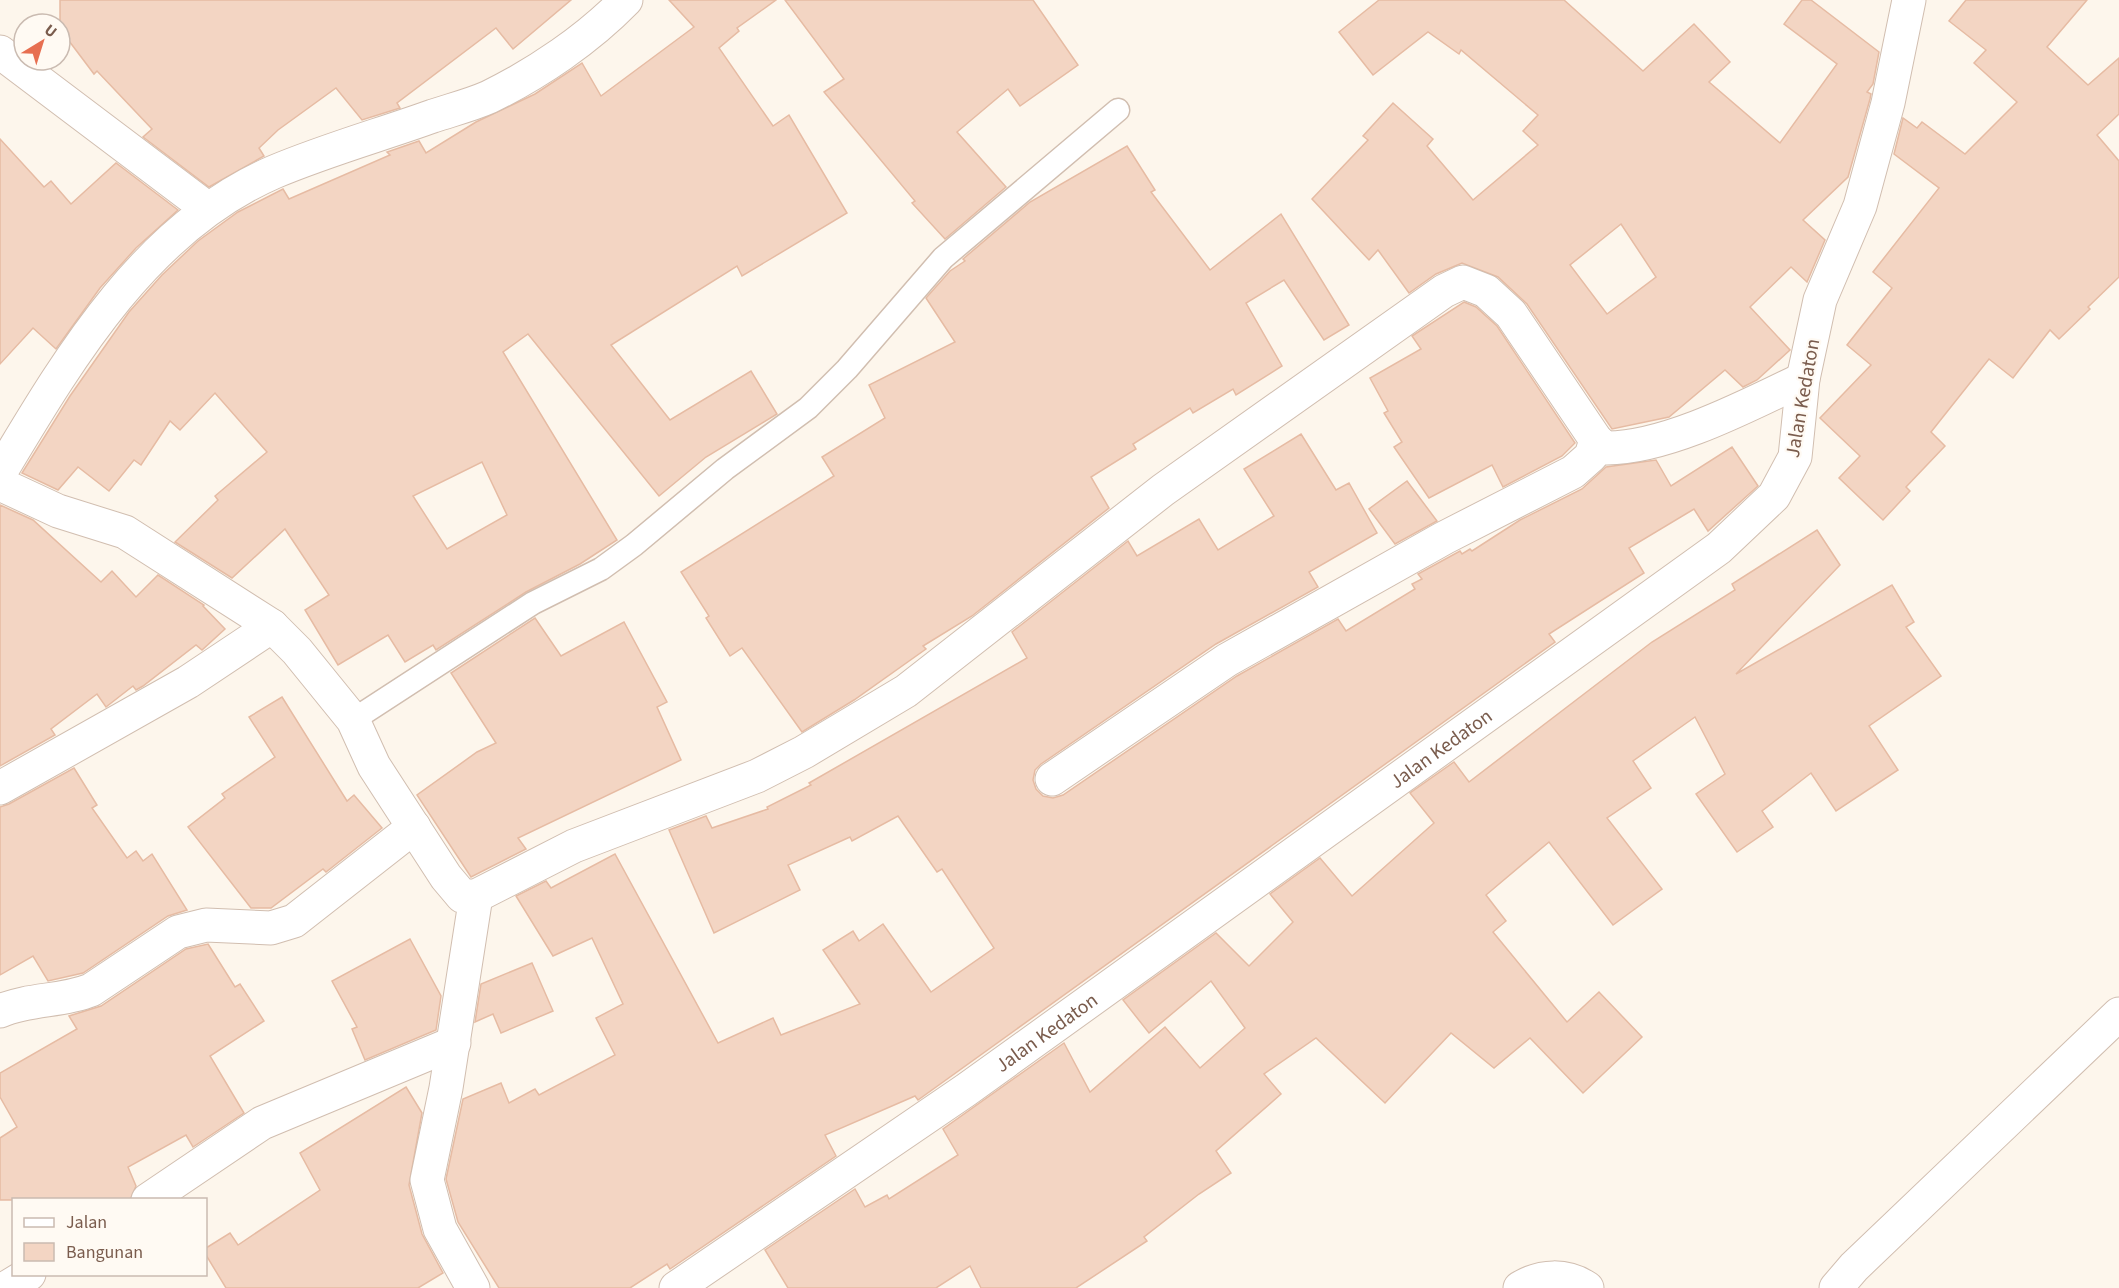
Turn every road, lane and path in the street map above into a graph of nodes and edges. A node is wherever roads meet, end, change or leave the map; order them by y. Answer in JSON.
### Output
{"nodes":[{"id":1,"x":626,"y":0,"type":"edge"},
{"id":2,"x":1909,"y":0,"type":"edge"},
{"id":3,"x":0,"y":52,"type":"edge"},
{"id":4,"x":1118,"y":110,"type":"dead end"},
{"id":5,"x":208,"y":209,"type":"junction"},
{"id":6,"x":1803,"y":379,"type":"junction"},
{"id":7,"x":1596,"y":440,"type":"junction"},
{"id":8,"x":0,"y":473,"type":"edge"},
{"id":9,"x":0,"y":484,"type":"edge"},
{"id":10,"x":272,"y":626,"type":"junction"},
{"id":11,"x":353,"y":720,"type":"junction"},
{"id":12,"x":1052,"y":779,"type":"dead end"},
{"id":13,"x":0,"y":788,"type":"edge"},
{"id":14,"x":414,"y":827,"type":"junction"},
{"id":15,"x":476,"y":896,"type":"junction"},
{"id":16,"x":0,"y":1011,"type":"edge"},
{"id":17,"x":2119,"y":1014,"type":"edge"},
{"id":18,"x":454,"y":1043,"type":"junction"},
{"id":19,"x":151,"y":1198,"type":"edge"},
{"id":20,"x":27,"y":1276,"type":"edge"},
{"id":21,"x":6,"y":1288,"type":"edge"},
{"id":22,"x":473,"y":1288,"type":"edge"},
{"id":23,"x":676,"y":1288,"type":"edge"},
{"id":24,"x":1520,"y":1288,"type":"edge"},
{"id":25,"x":1587,"y":1288,"type":"edge"},
{"id":26,"x":1836,"y":1288,"type":"edge"}],
"edges":[{"from":1,"to":5,"type":"street"},
{"from":2,"to":6,"type":"street","name":"Jalan Kedaton"},
{"from":3,"to":5,"type":"street"},
{"from":4,"to":11,"type":"lane"},
{"from":5,"to":8,"type":"street"},
{"from":6,"to":7,"type":"street"},
{"from":6,"to":23,"type":"street","name":"Jalan Kedaton"},
{"from":7,"to":12,"type":"street"},
{"from":7,"to":15,"type":"street"},
{"from":9,"to":10,"type":"street"},
{"from":10,"to":11,"type":"street"},
{"from":10,"to":13,"type":"street"},
{"from":11,"to":14,"type":"street"},
{"from":14,"to":15,"type":"street"},
{"from":14,"to":16,"type":"street"},
{"from":15,"to":18,"type":"street"},
{"from":17,"to":26,"type":"street"},
{"from":18,"to":19,"type":"street"},
{"from":18,"to":22,"type":"street"},
{"from":20,"to":21,"type":"street"},
{"from":24,"to":25,"type":"street"}]}
